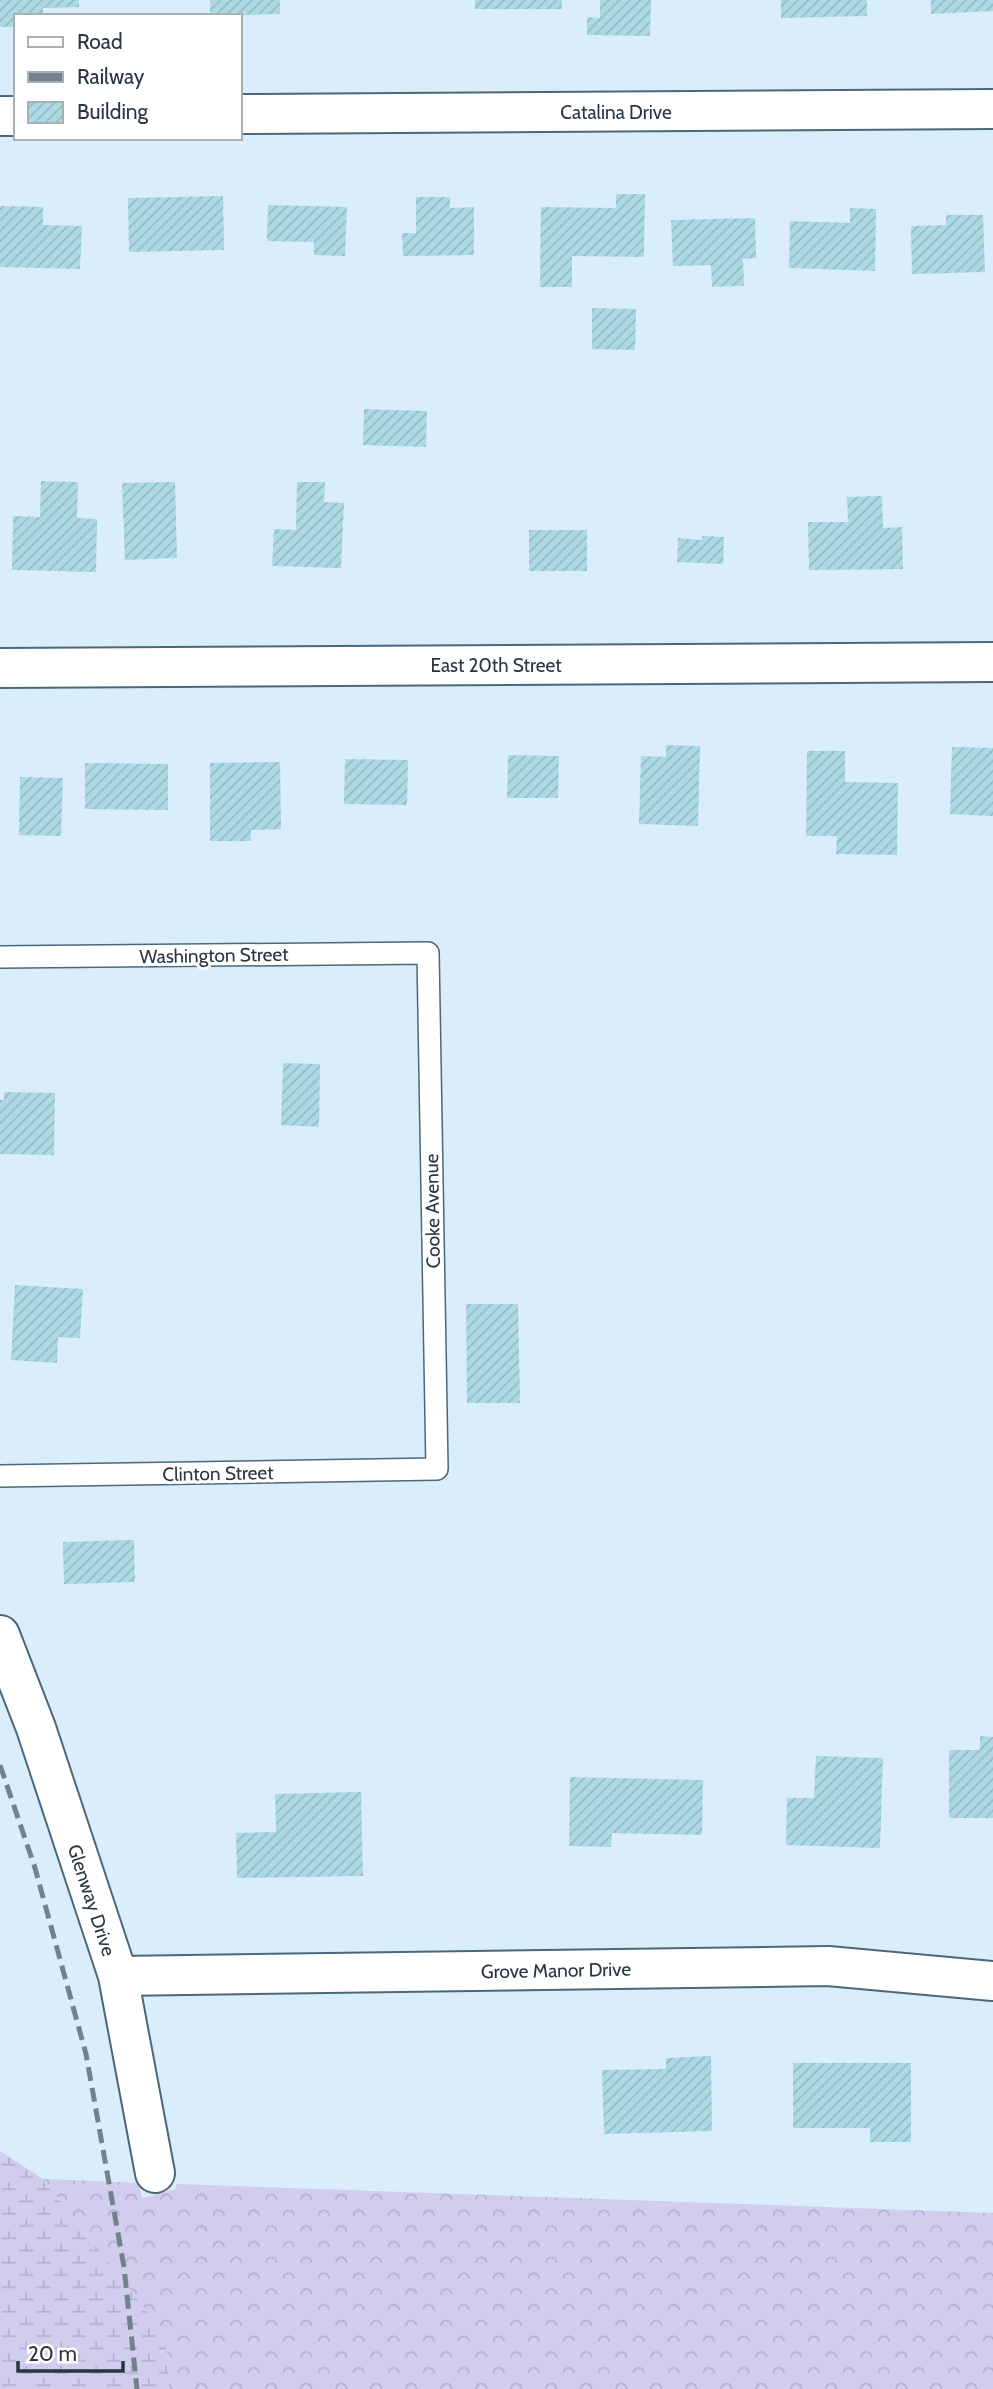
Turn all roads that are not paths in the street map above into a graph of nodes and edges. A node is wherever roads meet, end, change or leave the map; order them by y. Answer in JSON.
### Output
{"nodes":[{"id":1,"x":993,"y":109,"type":"edge"},
{"id":2,"x":242,"y":114,"type":"edge"},
{"id":3,"x":993,"y":662,"type":"edge"},
{"id":4,"x":0,"y":668,"type":"edge"},
{"id":5,"x":428,"y":953,"type":"joint"},
{"id":6,"x":0,"y":957,"type":"edge"},
{"id":7,"x":437,"y":1469,"type":"joint"},
{"id":8,"x":0,"y":1476,"type":"edge"},
{"id":9,"x":0,"y":1635,"type":"edge"},
{"id":10,"x":118,"y":1976,"type":"junction"},
{"id":11,"x":993,"y":1982,"type":"edge"},
{"id":12,"x":155,"y":2174,"type":"dead end"}],
"edges":[{"from":1,"to":2,"type":"street","name":"Catalina Drive"},
{"from":3,"to":4,"type":"street","name":"East 20th Street"},
{"from":5,"to":6,"type":"lane","name":"Washington Street"},
{"from":5,"to":7,"type":"lane","name":"Cooke Avenue"},
{"from":7,"to":8,"type":"lane","name":"Clinton Street"},
{"from":9,"to":10,"type":"street","name":"Glenway Drive"},
{"from":10,"to":11,"type":"street","name":"Grove Manor Drive"},
{"from":10,"to":12,"type":"street","name":"Glenway Drive"}]}
